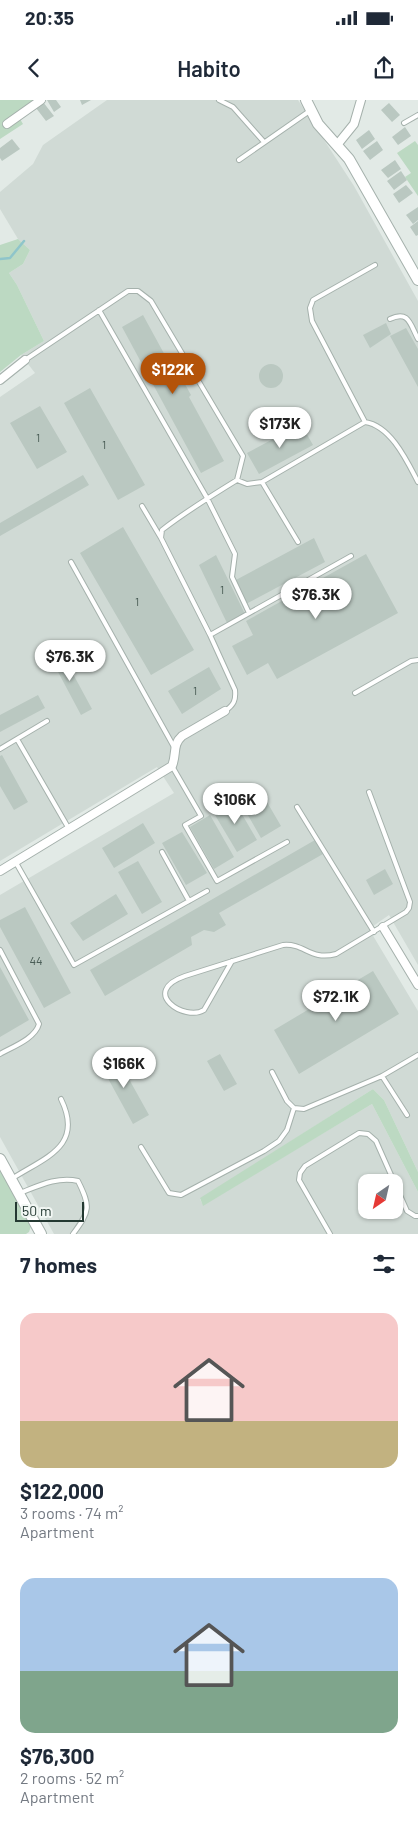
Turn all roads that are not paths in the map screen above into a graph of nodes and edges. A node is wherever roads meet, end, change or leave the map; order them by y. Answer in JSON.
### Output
{"nodes":[{"id":1,"x":41,"y":100,"type":"edge"},
{"id":2,"x":219,"y":100,"type":"edge"},
{"id":3,"x":306,"y":100,"type":"edge"},
{"id":4,"x":361,"y":100,"type":"edge"},
{"id":5,"x":311,"y":110,"type":"junction"},
{"id":6,"x":418,"y":116,"type":"edge"},
{"id":7,"x":404,"y":123,"type":"dead end"},
{"id":8,"x":7,"y":124,"type":"dead end"},
{"id":9,"x":264,"y":142,"type":"junction"},
{"id":10,"x":337,"y":145,"type":"junction"},
{"id":11,"x":239,"y":160,"type":"dead end"},
{"id":12,"x":375,"y":265,"type":"dead end"},
{"id":13,"x":416,"y":273,"type":"edge"},
{"id":14,"x":99,"y":310,"type":"junction"},
{"id":15,"x":390,"y":319,"type":"dead end"},
{"id":16,"x":418,"y":339,"type":"edge"},
{"id":17,"x":25,"y":360,"type":"joint"},
{"id":18,"x":0,"y":380,"type":"edge"},
{"id":19,"x":365,"y":422,"type":"junction"},
{"id":20,"x":237,"y":480,"type":"junction"},
{"id":21,"x":262,"y":482,"type":"junction"},
{"id":22,"x":418,"y":482,"type":"edge"},
{"id":23,"x":207,"y":498,"type":"junction"},
{"id":24,"x":142,"y":506,"type":"dead end"},
{"id":25,"x":161,"y":538,"type":"junction"},
{"id":26,"x":298,"y":542,"type":"dead end"},
{"id":27,"x":351,"y":556,"type":"dead end"},
{"id":28,"x":71,"y":562,"type":"dead end"},
{"id":29,"x":249,"y":613,"type":"junction"},
{"id":30,"x":210,"y":635,"type":"junction"},
{"id":31,"x":418,"y":660,"type":"edge"},
{"id":32,"x":354,"y":693,"type":"dead end"},
{"id":33,"x":225,"y":711,"type":"joint"},
{"id":34,"x":47,"y":722,"type":"dead end"},
{"id":35,"x":17,"y":738,"type":"junction"},
{"id":36,"x":174,"y":747,"type":"junction"},
{"id":37,"x":0,"y":748,"type":"edge"},
{"id":38,"x":172,"y":766,"type":"junction"},
{"id":39,"x":369,"y":792,"type":"dead end"},
{"id":40,"x":297,"y":807,"type":"dead end"},
{"id":41,"x":69,"y":829,"type":"junction"},
{"id":42,"x":287,"y":842,"type":"dead end"},
{"id":43,"x":162,"y":852,"type":"dead end"},
{"id":44,"x":15,"y":861,"type":"junction"},
{"id":45,"x":0,"y":871,"type":"edge"},
{"id":46,"x":206,"y":891,"type":"dead end"},
{"id":47,"x":188,"y":901,"type":"junction"},
{"id":48,"x":383,"y":927,"type":"junction"},
{"id":49,"x":374,"y":932,"type":"junction"},
{"id":50,"x":0,"y":950,"type":"edge"},
{"id":51,"x":232,"y":961,"type":"junction"},
{"id":52,"x":418,"y":985,"type":"edge"},
{"id":53,"x":0,"y":1054,"type":"edge"},
{"id":54,"x":418,"y":1055,"type":"edge"},
{"id":55,"x":272,"y":1072,"type":"dead end"},
{"id":56,"x":382,"y":1076,"type":"junction"},
{"id":57,"x":61,"y":1100,"type":"dead end"},
{"id":58,"x":294,"y":1108,"type":"junction"},
{"id":59,"x":407,"y":1115,"type":"dead end"},
{"id":60,"x":141,"y":1147,"type":"dead end"},
{"id":61,"x":0,"y":1159,"type":"edge"},
{"id":62,"x":11,"y":1180,"type":"junction"},
{"id":63,"x":19,"y":1193,"type":"junction"},
{"id":64,"x":418,"y":1216,"type":"edge"},
{"id":65,"x":41,"y":1234,"type":"edge"},
{"id":66,"x":73,"y":1234,"type":"edge"},
{"id":67,"x":330,"y":1234,"type":"edge"}],
"edges":[{"from":1,"to":8,"type":"street"},
{"from":2,"to":9,"type":"lane"},
{"from":3,"to":5,"type":"street"},
{"from":4,"to":10,"type":"street"},
{"from":5,"to":9,"type":"lane"},
{"from":5,"to":10,"type":"street"},
{"from":6,"to":7,"type":"lane"},
{"from":9,"to":11,"type":"lane"},
{"from":10,"to":13,"type":"street"},
{"from":12,"to":19,"type":"lane"},
{"from":14,"to":17,"type":"lane"},
{"from":14,"to":20,"type":"lane"},
{"from":14,"to":23,"type":"lane"},
{"from":15,"to":16,"type":"lane"},
{"from":17,"to":18,"type":"street"},
{"from":19,"to":21,"type":"lane"},
{"from":19,"to":22,"type":"lane"},
{"from":20,"to":21,"type":"lane"},
{"from":20,"to":23,"type":"lane"},
{"from":21,"to":26,"type":"lane"},
{"from":23,"to":25,"type":"lane"},
{"from":23,"to":29,"type":"lane"},
{"from":24,"to":25,"type":"lane"},
{"from":25,"to":30,"type":"lane"},
{"from":27,"to":29,"type":"lane"},
{"from":28,"to":36,"type":"lane"},
{"from":29,"to":30,"type":"lane"},
{"from":30,"to":33,"type":"lane"},
{"from":31,"to":32,"type":"lane"},
{"from":33,"to":36,"type":"street"},
{"from":34,"to":35,"type":"lane"},
{"from":35,"to":37,"type":"lane"},
{"from":35,"to":41,"type":"lane"},
{"from":36,"to":38,"type":"street"},
{"from":38,"to":41,"type":"street"},
{"from":38,"to":42,"type":"lane"},
{"from":39,"to":48,"type":"lane"},
{"from":40,"to":49,"type":"lane"},
{"from":41,"to":44,"type":"street"},
{"from":43,"to":47,"type":"lane"},
{"from":44,"to":45,"type":"street"},
{"from":44,"to":47,"type":"lane"},
{"from":46,"to":47,"type":"lane"},
{"from":48,"to":49,"type":"lane"},
{"from":48,"to":52,"type":"street"},
{"from":49,"to":51,"type":"lane"},
{"from":50,"to":53,"type":"lane"},
{"from":51,"to":51,"type":"lane"},
{"from":54,"to":56,"type":"lane"},
{"from":55,"to":58,"type":"lane"},
{"from":56,"to":58,"type":"lane"},
{"from":56,"to":59,"type":"lane"},
{"from":57,"to":62,"type":"lane"},
{"from":58,"to":60,"type":"lane"},
{"from":61,"to":62,"type":"street"},
{"from":62,"to":63,"type":"street"},
{"from":63,"to":65,"type":"street"},
{"from":63,"to":66,"type":"lane"},
{"from":64,"to":67,"type":"lane"}]}
